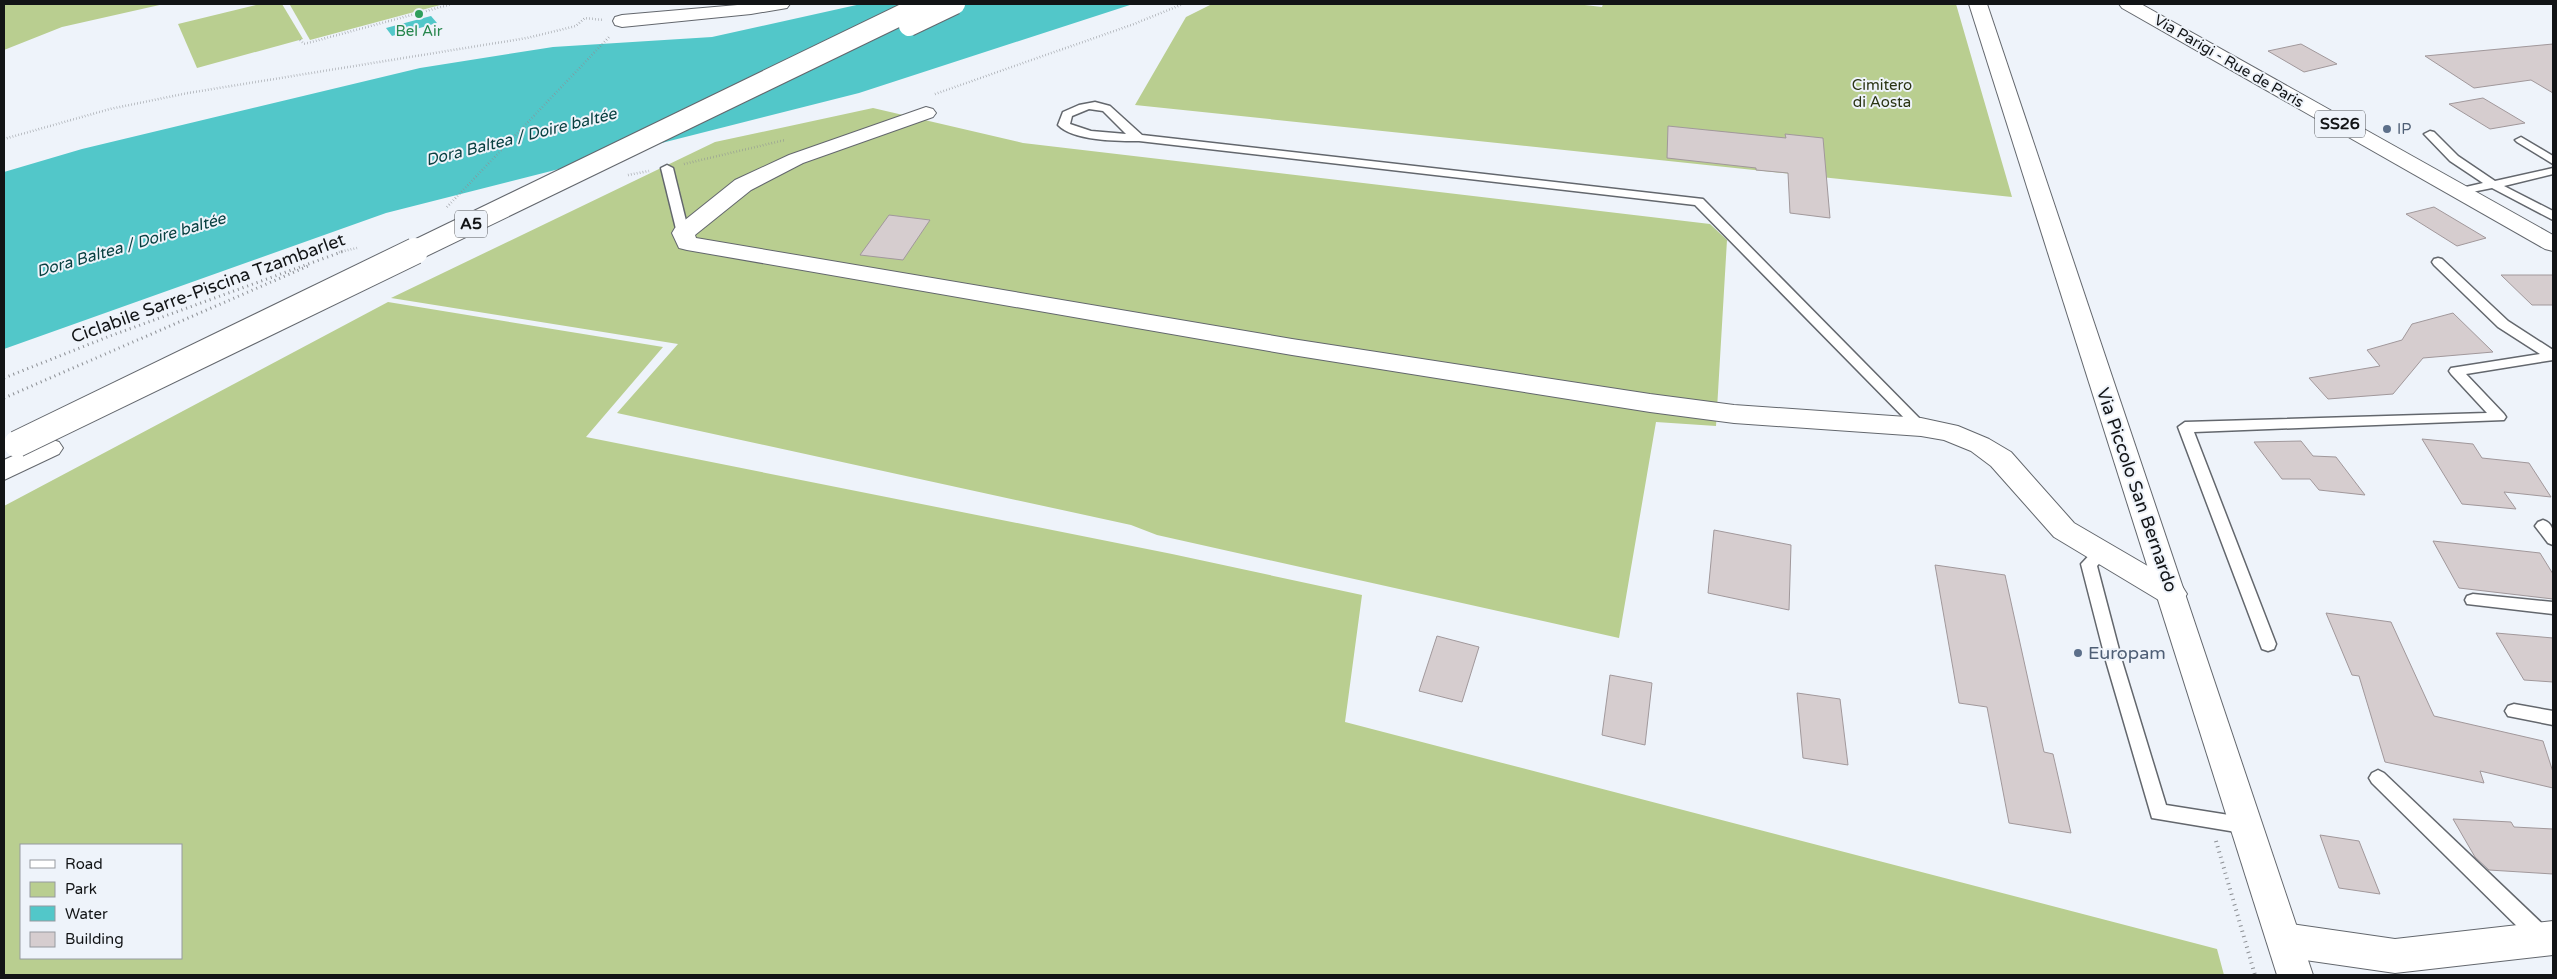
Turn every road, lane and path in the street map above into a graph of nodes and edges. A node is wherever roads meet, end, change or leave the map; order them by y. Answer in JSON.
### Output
{"nodes":[{"id":1,"x":452,"y":4,"type":"edge"},
{"id":2,"x":780,"y":4,"type":"edge"},
{"id":3,"x":924,"y":4,"type":"edge"},
{"id":4,"x":955,"y":4,"type":"edge"},
{"id":5,"x":1978,"y":4,"type":"edge"},
{"id":6,"x":2128,"y":4,"type":"edge"},
{"id":7,"x":620,"y":24,"type":"junction"},
{"id":8,"x":300,"y":40,"type":"dead end"},
{"id":9,"x":926,"y":113,"type":"dead end"},
{"id":10,"x":2430,"y":134,"type":"dead end"},
{"id":11,"x":1139,"y":138,"type":"junction"},
{"id":12,"x":4,"y":139,"type":"edge"},
{"id":13,"x":2521,"y":140,"type":"dead end"},
{"id":14,"x":2553,"y":161,"type":"edge"},
{"id":15,"x":667,"y":168,"type":"dead end"},
{"id":16,"x":2553,"y":171,"type":"edge"},
{"id":17,"x":2494,"y":186,"type":"junction"},
{"id":18,"x":2461,"y":192,"type":"junction"},
{"id":19,"x":444,"y":211,"type":"dead end"},
{"id":20,"x":2553,"y":216,"type":"edge"},
{"id":21,"x":683,"y":233,"type":"junction"},
{"id":22,"x":2553,"y":244,"type":"edge"},
{"id":23,"x":362,"y":246,"type":"dead end"},
{"id":24,"x":336,"y":253,"type":"junction"},
{"id":25,"x":2438,"y":262,"type":"dead end"},
{"id":26,"x":2553,"y":356,"type":"edge"},
{"id":27,"x":4,"y":378,"type":"edge"},
{"id":28,"x":4,"y":398,"type":"edge"},
{"id":29,"x":1920,"y":427,"type":"junction"},
{"id":30,"x":10,"y":448,"type":"edge"},
{"id":31,"x":4,"y":471,"type":"edge"},
{"id":32,"x":2543,"y":526,"type":"dead end"},
{"id":33,"x":2553,"y":540,"type":"edge"},
{"id":34,"x":2102,"y":552,"type":"junction"},
{"id":35,"x":2172,"y":594,"type":"junction"},
{"id":36,"x":2473,"y":600,"type":"dead end"},
{"id":37,"x":2553,"y":608,"type":"edge"},
{"id":38,"x":2268,"y":644,"type":"dead end"},
{"id":39,"x":2514,"y":711,"type":"dead end"},
{"id":40,"x":2553,"y":718,"type":"edge"},
{"id":41,"x":2378,"y":778,"type":"dead end"},
{"id":42,"x":2248,"y":826,"type":"junction"},
{"id":43,"x":2549,"y":939,"type":"edge"},
{"id":44,"x":2285,"y":940,"type":"junction"},
{"id":45,"x":2400,"y":966,"type":"edge"},
{"id":46,"x":2296,"y":975,"type":"edge"}],
"edges":[{"from":1,"to":8,"type":"path"},
{"from":2,"to":7,"type":"main road"},
{"from":3,"to":30,"type":"main road","number":"A5","bridge":true},
{"from":4,"to":31,"type":"main road","number":"A5","bridge":true},
{"from":5,"to":35,"type":"main road","name":"Via Piccolo San Bernardo"},
{"from":6,"to":18,"type":"main road","name":"Via Parigi - Rue de Paris","number":"SS26"},
{"from":7,"to":12,"type":"path"},
{"from":7,"to":19,"type":"path"},
{"from":9,"to":21,"type":"main road"},
{"from":10,"to":17,"type":"lane"},
{"from":11,"to":11,"type":"lane"},
{"from":11,"to":29,"type":"lane"},
{"from":13,"to":14,"type":"lane"},
{"from":15,"to":21,"type":"lane"},
{"from":16,"to":17,"type":"lane"},
{"from":17,"to":18,"type":"lane"},
{"from":17,"to":20,"type":"lane"},
{"from":18,"to":22,"type":"main road","name":"Via Parigi - Rue de Paris","number":"SS26"},
{"from":21,"to":29,"type":"main road"},
{"from":23,"to":24,"type":"path","name":"Ciclabile Sarre-Piscina Tzambarlet"},
{"from":24,"to":27,"type":"path","name":"Ciclabile Sarre-Piscina Tzambarlet"},
{"from":24,"to":28,"type":"path"},
{"from":25,"to":26,"type":"lane"},
{"from":26,"to":38,"type":"lane"},
{"from":29,"to":34,"type":"main road"},
{"from":32,"to":33,"type":"lane"},
{"from":34,"to":35,"type":"main road"},
{"from":34,"to":42,"type":"lane"},
{"from":35,"to":42,"type":"main road","name":"Via Piccolo San Bernardo"},
{"from":36,"to":37,"type":"lane"},
{"from":39,"to":40,"type":"lane"},
{"from":41,"to":43,"type":"lane"},
{"from":42,"to":44,"type":"main road","name":"Via Piccolo San Bernardo"},
{"from":43,"to":45,"type":"main road"},
{"from":44,"to":45,"type":"main road"},
{"from":44,"to":46,"type":"main road","name":"Via Piccolo San Bernardo"}]}
